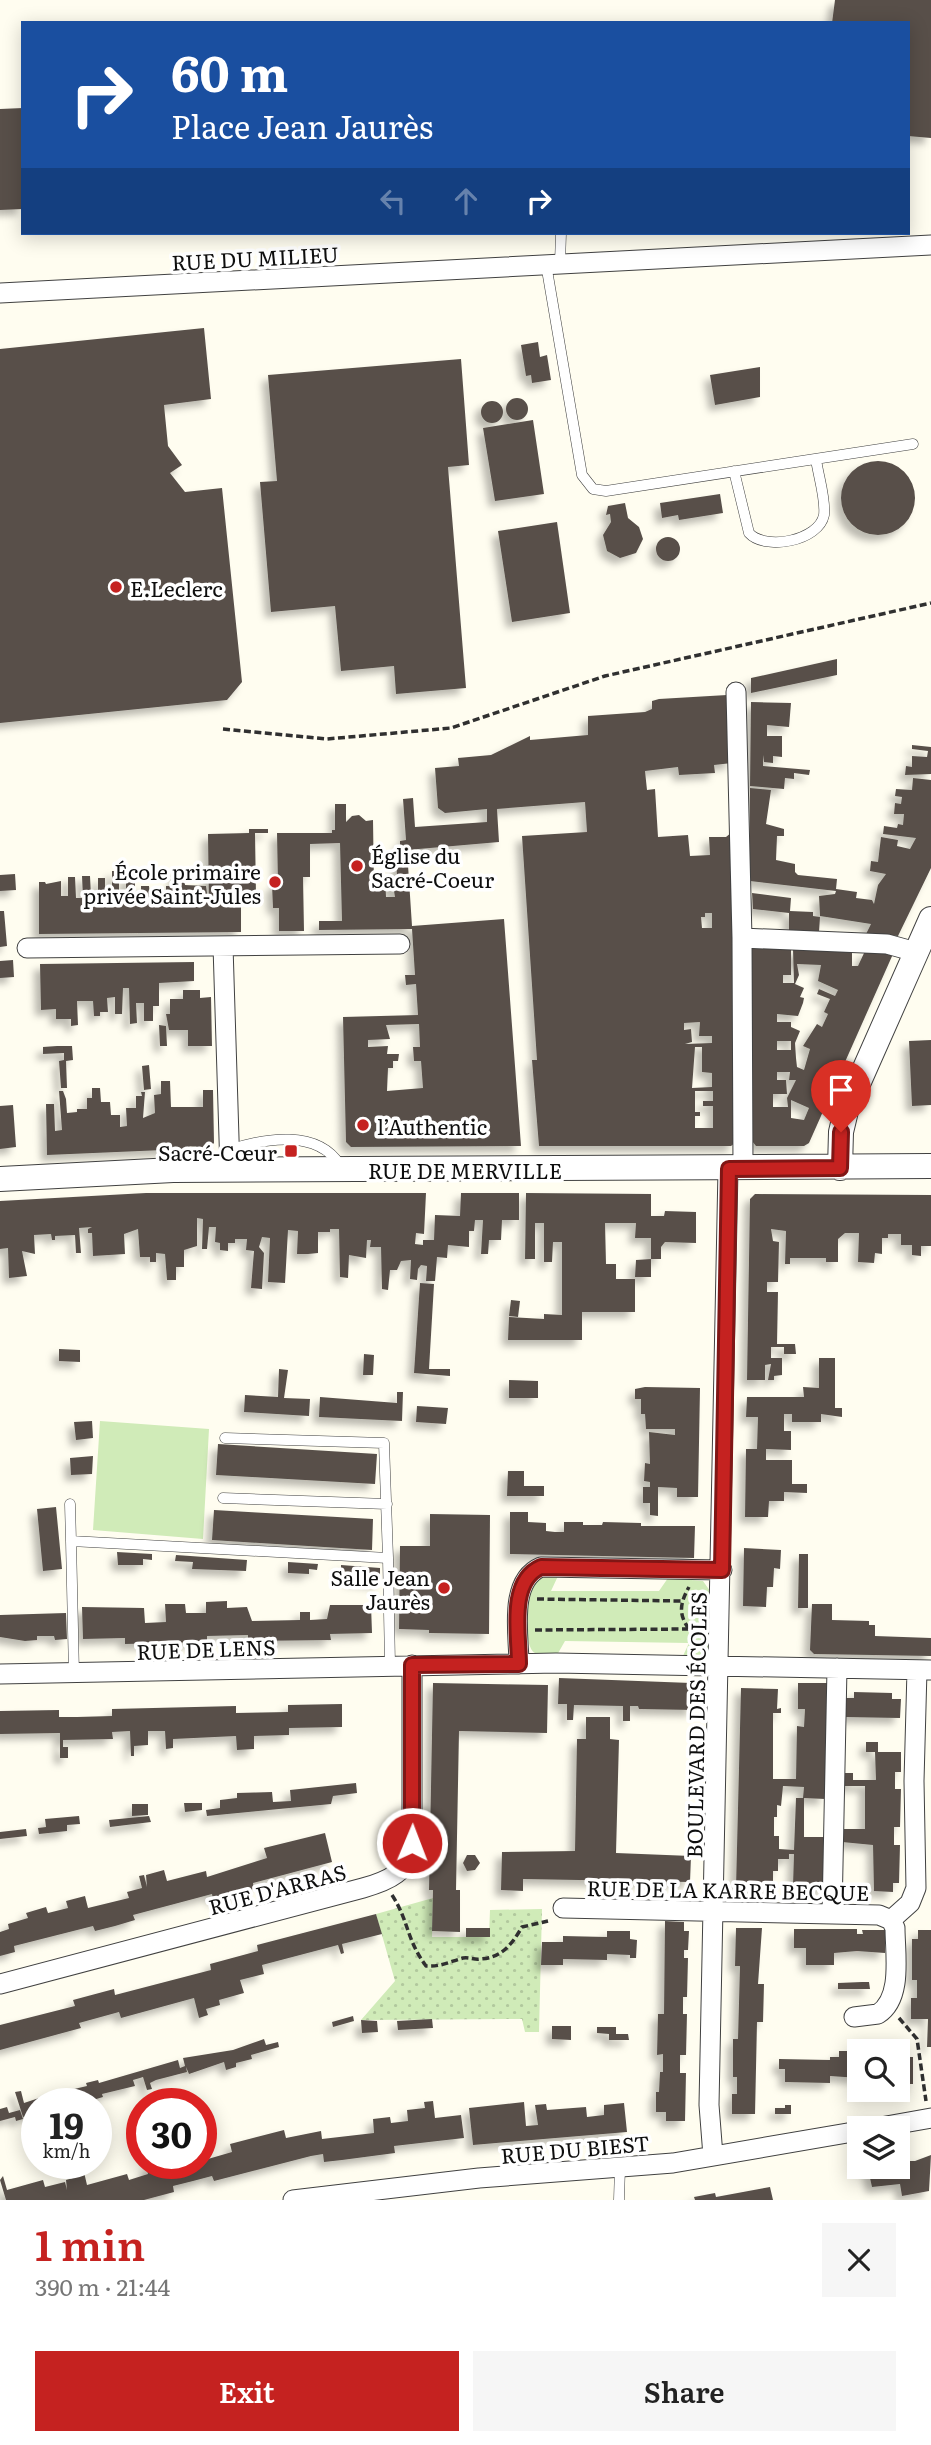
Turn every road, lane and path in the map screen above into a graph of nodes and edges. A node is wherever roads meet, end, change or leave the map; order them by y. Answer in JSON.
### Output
{"nodes":[{"id":1,"x":560,"y":235,"type":"edge"},
{"id":2,"x":931,"y":245,"type":"edge"},
{"id":3,"x":553,"y":264,"type":"junction"},
{"id":4,"x":0,"y":293,"type":"edge"},
{"id":5,"x":914,"y":444,"type":"dead end"},
{"id":6,"x":816,"y":459,"type":"junction"},
{"id":7,"x":734,"y":471,"type":"junction"},
{"id":8,"x":931,"y":603,"type":"edge"},
{"id":9,"x":736,"y":692,"type":"dead end"},
{"id":10,"x":223,"y":729,"type":"dead end"},
{"id":11,"x":931,"y":919,"type":"edge"},
{"id":12,"x":742,"y":938,"type":"junction"},
{"id":13,"x":400,"y":944,"type":"dead end"},
{"id":14,"x":223,"y":946,"type":"junction"},
{"id":15,"x":27,"y":948,"type":"dead end"},
{"id":16,"x":916,"y":952,"type":"junction"},
{"id":17,"x":230,"y":1160,"type":"junction"},
{"id":18,"x":931,"y":1166,"type":"edge"},
{"id":19,"x":840,"y":1168,"type":"junction"},
{"id":20,"x":736,"y":1169,"type":"junction"},
{"id":21,"x":0,"y":1179,"type":"edge"},
{"id":22,"x":225,"y":1438,"type":"dead end"},
{"id":23,"x":223,"y":1499,"type":"dead end"},
{"id":24,"x":70,"y":1504,"type":"dead end"},
{"id":25,"x":387,"y":1504,"type":"junction"},
{"id":26,"x":71,"y":1541,"type":"junction"},
{"id":27,"x":388,"y":1558,"type":"junction"},
{"id":28,"x":699,"y":1570,"type":"junction"},
{"id":29,"x":722,"y":1570,"type":"junction"},
{"id":30,"x":520,"y":1599,"type":"junction"},
{"id":31,"x":681,"y":1601,"type":"junction"},
{"id":32,"x":689,"y":1629,"type":"junction"},
{"id":33,"x":519,"y":1630,"type":"junction"},
{"id":34,"x":519,"y":1664,"type":"junction"},
{"id":35,"x":390,"y":1665,"type":"junction"},
{"id":36,"x":412,"y":1665,"type":"junction"},
{"id":37,"x":710,"y":1666,"type":"junction"},
{"id":38,"x":837,"y":1668,"type":"junction"},
{"id":39,"x":924,"y":1670,"type":"edge"},
{"id":40,"x":0,"y":1674,"type":"edge"},
{"id":41,"x":74,"y":1674,"type":"junction"},
{"id":42,"x":384,"y":1882,"type":"junction"},
{"id":43,"x":563,"y":1908,"type":"joint"},
{"id":44,"x":713,"y":1911,"type":"junction"},
{"id":45,"x":832,"y":1914,"type":"junction"},
{"id":46,"x":891,"y":1920,"type":"junction"},
{"id":47,"x":0,"y":1984,"type":"edge"},
{"id":48,"x":885,"y":2010,"type":"junction"},
{"id":49,"x":854,"y":2017,"type":"dead end"},
{"id":50,"x":930,"y":2118,"type":"edge"},
{"id":51,"x":910,"y":2122,"type":"edge"},
{"id":52,"x":847,"y":2133,"type":"edge"},
{"id":53,"x":713,"y":2156,"type":"junction"},
{"id":54,"x":620,"y":2167,"type":"junction"},
{"id":55,"x":293,"y":2200,"type":"edge"},
{"id":56,"x":619,"y":2200,"type":"edge"}],
"edges":[{"from":1,"to":3,"type":"lane"},
{"from":2,"to":3,"type":"street","name":"RUE DU MILIEU"},
{"from":3,"to":4,"type":"street","name":"RUE DU MILIEU"},
{"from":3,"to":7,"type":"lane"},
{"from":5,"to":6,"type":"lane"},
{"from":6,"to":7,"type":"lane"},
{"from":6,"to":7,"type":"lane"},
{"from":8,"to":10,"type":"path"},
{"from":9,"to":12,"type":"street","name":"BOULEVARD DES ÉCOLES"},
{"from":11,"to":16,"type":"street"},
{"from":12,"to":16,"type":"street"},
{"from":12,"to":20,"type":"street","name":"BOULEVARD DES ÉCOLES"},
{"from":13,"to":14,"type":"street"},
{"from":14,"to":15,"type":"street"},
{"from":14,"to":17,"type":"street"},
{"from":16,"to":19,"type":"street"},
{"from":17,"to":20,"type":"street","name":"RUE DE MERVILLE"},
{"from":17,"to":21,"type":"street","name":"RUE DE MERVILLE"},
{"from":18,"to":19,"type":"street","name":"RUE DE MERVILLE"},
{"from":19,"to":20,"type":"street","name":"RUE DE MERVILLE"},
{"from":20,"to":29,"type":"street","name":"BOULEVARD DES ÉCOLES"},
{"from":22,"to":25,"type":"lane"},
{"from":23,"to":25,"type":"lane"},
{"from":24,"to":26,"type":"lane"},
{"from":25,"to":27,"type":"lane"},
{"from":26,"to":27,"type":"lane"},
{"from":26,"to":41,"type":"lane"},
{"from":27,"to":35,"type":"lane"},
{"from":28,"to":29,"type":"street"},
{"from":28,"to":30,"type":"street"},
{"from":28,"to":31,"type":"path"},
{"from":29,"to":37,"type":"street","name":"BOULEVARD DES ÉCOLES"},
{"from":30,"to":31,"type":"path"},
{"from":30,"to":33,"type":"street"},
{"from":31,"to":32,"type":"path"},
{"from":32,"to":33,"type":"path"},
{"from":32,"to":37,"type":"path"},
{"from":33,"to":34,"type":"street"},
{"from":34,"to":36,"type":"street","name":"RUE DE LENS"},
{"from":34,"to":37,"type":"street","name":"RUE DE LENS"},
{"from":35,"to":36,"type":"street","name":"RUE DE LENS"},
{"from":35,"to":41,"type":"street","name":"RUE DE LENS"},
{"from":36,"to":42,"type":"street","name":"RUE D'ARRAS"},
{"from":37,"to":38,"type":"street","name":"RUE DE LENS"},
{"from":37,"to":44,"type":"street","name":"BOULEVARD DES ÉCOLES"},
{"from":38,"to":39,"type":"street","name":"RUE DE LENS"},
{"from":38,"to":45,"type":"street"},
{"from":39,"to":46,"type":"street"},
{"from":40,"to":41,"type":"street","name":"RUE DE LENS"},
{"from":42,"to":43,"type":"path"},
{"from":42,"to":47,"type":"street","name":"RUE D'ARRAS"},
{"from":43,"to":44,"type":"street","name":"RUE DE LA KARRE BECQUE"},
{"from":44,"to":45,"type":"street","name":"RUE DE LA KARRE BECQUE"},
{"from":44,"to":53,"type":"street","name":"BOULEVARD DES ÉCOLES"},
{"from":45,"to":46,"type":"street","name":"RUE DE LA KARRE BECQUE"},
{"from":46,"to":48,"type":"street"},
{"from":48,"to":49,"type":"street"},
{"from":48,"to":50,"type":"path"},
{"from":50,"to":51,"type":"street"},
{"from":52,"to":53,"type":"street","name":"RUE DU BIEST"},
{"from":53,"to":54,"type":"street","name":"RUE DU BIEST"},
{"from":54,"to":55,"type":"street","name":"RUE DU BIEST"},
{"from":54,"to":56,"type":"lane"}]}
